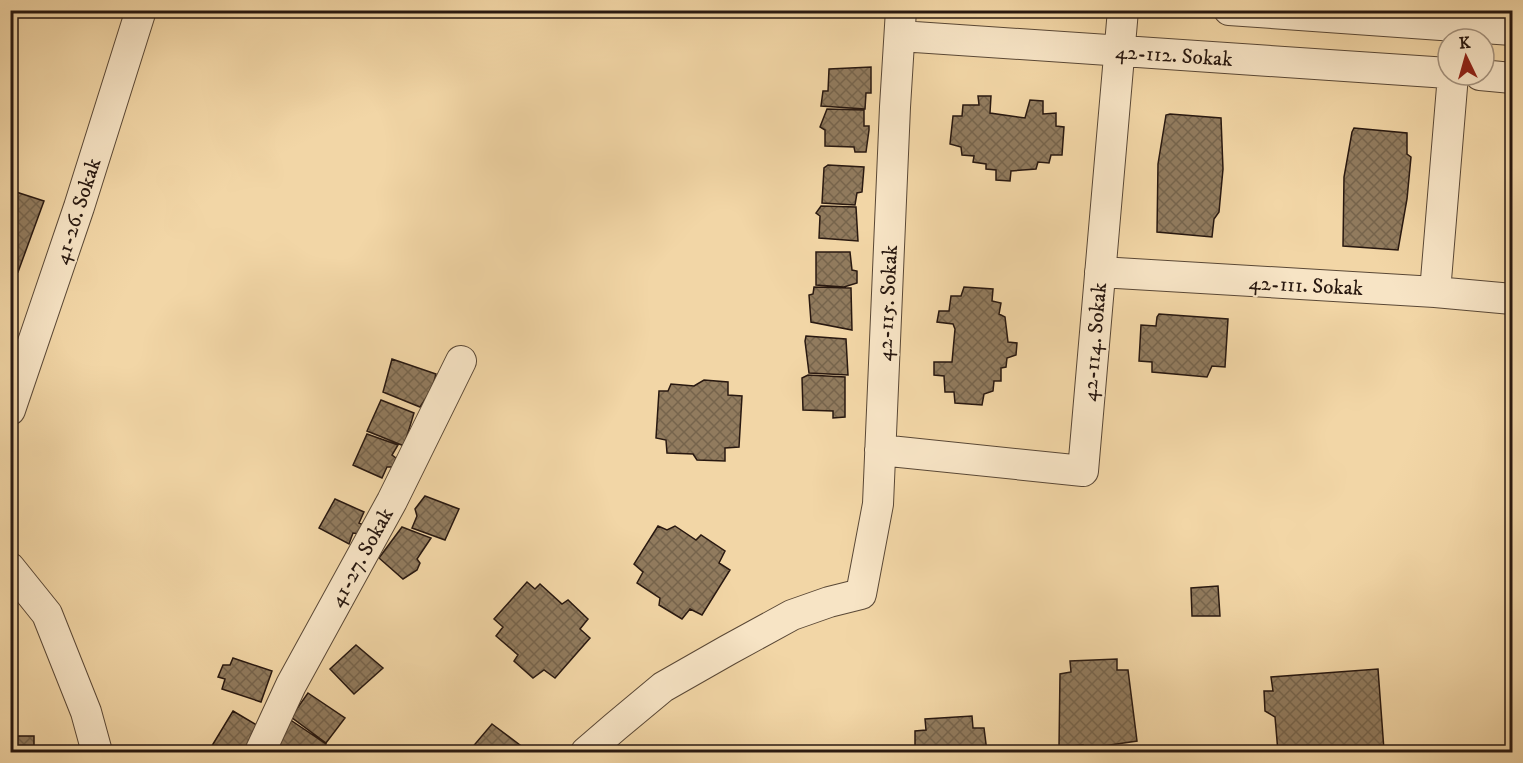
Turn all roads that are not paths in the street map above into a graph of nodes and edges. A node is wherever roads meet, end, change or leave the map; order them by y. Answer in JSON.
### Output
{"nodes":[{"id":1,"x":141,"y":10,"type":"edge"},
{"id":2,"x":1123,"y":10,"type":"edge"},
{"id":3,"x":1229,"y":10,"type":"edge"},
{"id":4,"x":900,"y":23,"type":"edge"},
{"id":5,"x":1457,"y":25,"type":"edge"},
{"id":6,"x":1512,"y":30,"type":"edge"},
{"id":7,"x":1120,"y":52,"type":"junction"},
{"id":8,"x":1436,"y":72,"type":"edge"},
{"id":9,"x":1496,"y":76,"type":"edge"},
{"id":10,"x":1512,"y":78,"type":"edge"},
{"id":11,"x":1452,"y":87,"type":"edge"},
{"id":12,"x":1100,"y":272,"type":"junction"},
{"id":13,"x":1434,"y":292,"type":"junction"},
{"id":14,"x":1512,"y":298,"type":"edge"},
{"id":15,"x":461,"y":361,"type":"dead end"},
{"id":16,"x":10,"y":410,"type":"edge"},
{"id":17,"x":880,"y":450,"type":"junction"},
{"id":18,"x":10,"y":568,"type":"edge"},
{"id":19,"x":612,"y":740,"type":"edge"},
{"id":20,"x":98,"y":753,"type":"edge"},
{"id":21,"x":260,"y":753,"type":"edge"},
{"id":22,"x":586,"y":753,"type":"edge"}],
"edges":[{"from":1,"to":16,"type":"street","name":"41-26. Sokak"},
{"from":2,"to":7,"type":"street","name":"42-114. Sokak"},
{"from":3,"to":5,"type":"street"},
{"from":4,"to":7,"type":"street","name":"42-112. Sokak"},
{"from":4,"to":17,"type":"street","name":"42-115. Sokak"},
{"from":5,"to":6,"type":"street"},
{"from":7,"to":8,"type":"street","name":"42-112. Sokak"},
{"from":7,"to":12,"type":"street","name":"42-114. Sokak"},
{"from":9,"to":10,"type":"street"},
{"from":11,"to":13,"type":"street"},
{"from":12,"to":13,"type":"street","name":"42-111. Sokak"},
{"from":12,"to":17,"type":"street","name":"42-114. Sokak"},
{"from":13,"to":14,"type":"street","name":"42-111. Sokak"},
{"from":15,"to":21,"type":"street","name":"41-27. Sokak"},
{"from":17,"to":19,"type":"street","name":"42-115. Sokak"},
{"from":18,"to":20,"type":"street"},
{"from":19,"to":22,"type":"street"}]}
